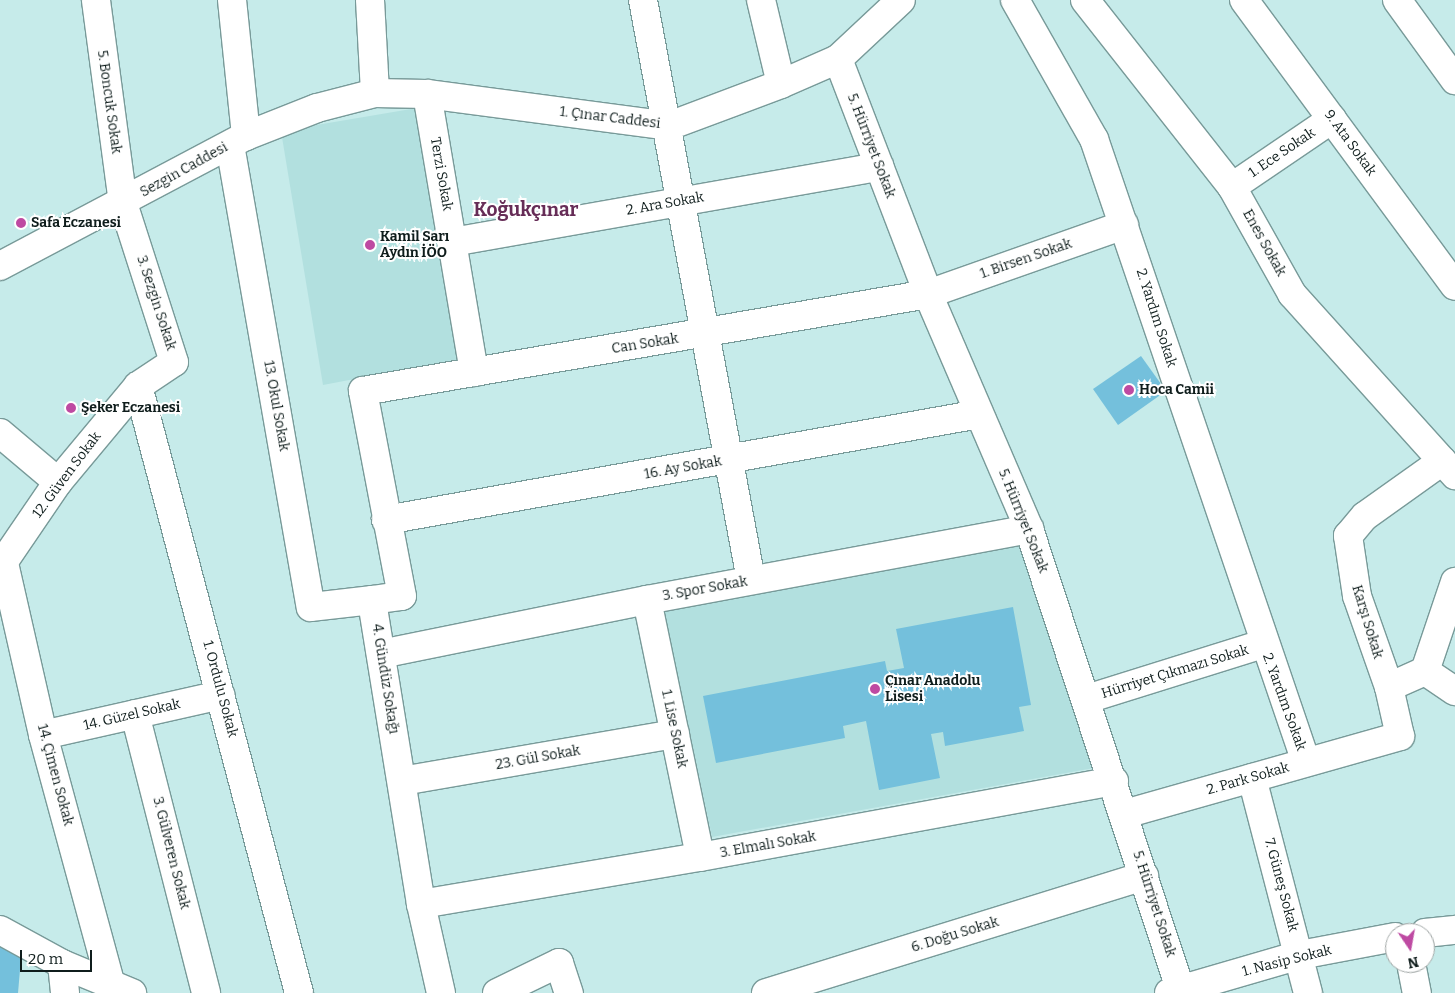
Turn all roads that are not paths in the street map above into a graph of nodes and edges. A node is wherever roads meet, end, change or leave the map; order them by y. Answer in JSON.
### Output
{"nodes":[{"id":1,"x":96,"y":0,"type":"edge"},
{"id":2,"x":232,"y":0,"type":"edge"},
{"id":3,"x":370,"y":0,"type":"edge"},
{"id":4,"x":643,"y":0,"type":"edge"},
{"id":5,"x":761,"y":0,"type":"edge"},
{"id":6,"x":1015,"y":0,"type":"edge"},
{"id":7,"x":1085,"y":0,"type":"edge"},
{"id":8,"x":1244,"y":0,"type":"edge"},
{"id":9,"x":1397,"y":0,"type":"edge"},
{"id":10,"x":894,"y":3,"type":"edge"},
{"id":11,"x":838,"y":59,"type":"junction"},
{"id":12,"x":1455,"y":80,"type":"edge"},
{"id":13,"x":781,"y":84,"type":"junction"},
{"id":14,"x":375,"y":92,"type":"junction"},
{"id":15,"x":427,"y":94,"type":"junction"},
{"id":16,"x":1332,"y":119,"type":"junction"},
{"id":17,"x":669,"y":126,"type":"junction"},
{"id":18,"x":238,"y":141,"type":"junction"},
{"id":19,"x":879,"y":167,"type":"junction"},
{"id":20,"x":1232,"y":187,"type":"junction"},
{"id":21,"x":682,"y":200,"type":"junction"},
{"id":22,"x":123,"y":203,"type":"junction"},
{"id":23,"x":1124,"y":225,"type":"junction"},
{"id":24,"x":452,"y":242,"type":"junction"},
{"id":25,"x":0,"y":266,"type":"edge"},
{"id":26,"x":1455,"y":286,"type":"edge"},
{"id":27,"x":928,"y":294,"type":"junction"},
{"id":28,"x":706,"y":334,"type":"junction"},
{"id":29,"x":474,"y":372,"type":"junction"},
{"id":30,"x":138,"y":386,"type":"junction"},
{"id":31,"x":979,"y":414,"type":"junction"},
{"id":32,"x":0,"y":433,"type":"edge"},
{"id":33,"x":728,"y":460,"type":"junction"},
{"id":34,"x":1448,"y":468,"type":"edge"},
{"id":35,"x":58,"y":482,"type":"junction"},
{"id":36,"x":386,"y":520,"type":"junction"},
{"id":37,"x":1029,"y":529,"type":"junction"},
{"id":38,"x":2,"y":565,"type":"edge"},
{"id":39,"x":751,"y":580,"type":"junction"},
{"id":40,"x":1455,"y":582,"type":"edge"},
{"id":41,"x":372,"y":600,"type":"junction"},
{"id":42,"x":647,"y":600,"type":"junction"},
{"id":43,"x":1264,"y":644,"type":"junction"},
{"id":44,"x":381,"y":654,"type":"junction"},
{"id":45,"x":1425,"y":671,"type":"junction"},
{"id":46,"x":1388,"y":687,"type":"junction"},
{"id":47,"x":1455,"y":691,"type":"edge"},
{"id":48,"x":221,"y":695,"type":"junction"},
{"id":49,"x":1087,"y":699,"type":"junction"},
{"id":50,"x":135,"y":714,"type":"junction"},
{"id":51,"x":675,"y":734,"type":"junction"},
{"id":52,"x":43,"y":735,"type":"junction"},
{"id":53,"x":1400,"y":736,"type":"joint"},
{"id":54,"x":1306,"y":762,"type":"junction"},
{"id":55,"x":1252,"y":778,"type":"junction"},
{"id":56,"x":402,"y":781,"type":"junction"},
{"id":57,"x":1114,"y":781,"type":"junction"},
{"id":58,"x":1125,"y":814,"type":"junction"},
{"id":59,"x":700,"y":857,"type":"junction"},
{"id":60,"x":1144,"y":876,"type":"junction"},
{"id":61,"x":421,"y":904,"type":"junction"},
{"id":62,"x":0,"y":930,"type":"edge"},
{"id":63,"x":1455,"y":930,"type":"edge"},
{"id":64,"x":1435,"y":932,"type":"edge"},
{"id":65,"x":1385,"y":939,"type":"edge"},
{"id":66,"x":1300,"y":955,"type":"junction"},
{"id":67,"x":62,"y":964,"type":"junction"},
{"id":68,"x":1413,"y":973,"type":"edge"},
{"id":69,"x":121,"y":990,"type":"edge"},
{"id":70,"x":438,"y":992,"type":"edge"},
{"id":71,"x":1177,"y":992,"type":"edge"},
{"id":72,"x":65,"y":993,"type":"edge"},
{"id":73,"x":206,"y":993,"type":"edge"},
{"id":74,"x":299,"y":993,"type":"edge"},
{"id":75,"x":497,"y":993,"type":"edge"},
{"id":76,"x":569,"y":993,"type":"edge"},
{"id":77,"x":766,"y":993,"type":"edge"},
{"id":78,"x":1308,"y":993,"type":"edge"},
{"id":79,"x":1417,"y":993,"type":"edge"}],
"edges":[{"from":1,"to":22,"type":"street","name":"5. Boncuk Sokak"},
{"from":2,"to":18,"type":"street"},
{"from":3,"to":14,"type":"street"},
{"from":4,"to":17,"type":"street"},
{"from":5,"to":13,"type":"street"},
{"from":6,"to":23,"type":"street","name":"2. Yardım Sokak"},
{"from":7,"to":20,"type":"street","name":"Enes Sokak"},
{"from":8,"to":16,"type":"street","name":"9. Ata Sokak"},
{"from":9,"to":12,"type":"street"},
{"from":10,"to":11,"type":"street","name":"1. Çınar Caddesi"},
{"from":11,"to":13,"type":"street","name":"1. Çınar Caddesi"},
{"from":11,"to":19,"type":"street","name":"5. Hürriyet Sokak"},
{"from":13,"to":17,"type":"street","name":"1. Çınar Caddesi"},
{"from":14,"to":15,"type":"street","name":"1. Çınar Caddesi"},
{"from":14,"to":18,"type":"street","name":"Sezgin Caddesi"},
{"from":15,"to":17,"type":"street","name":"1. Çınar Caddesi"},
{"from":15,"to":24,"type":"street","name":"Terzi Sokak"},
{"from":16,"to":20,"type":"street","name":"1. Ece Sokak"},
{"from":16,"to":26,"type":"street","name":"9. Ata Sokak"},
{"from":17,"to":21,"type":"street"},
{"from":18,"to":22,"type":"street","name":"Sezgin Caddesi"},
{"from":18,"to":41,"type":"street","name":"13. Okul Sokak"},
{"from":19,"to":21,"type":"street","name":"2. Ara Sokak"},
{"from":19,"to":27,"type":"street","name":"5. Hürriyet Sokak"},
{"from":20,"to":34,"type":"street","name":"Enes Sokak"},
{"from":21,"to":24,"type":"street","name":"2. Ara Sokak"},
{"from":21,"to":28,"type":"street"},
{"from":22,"to":25,"type":"street","name":"Sezgin Caddesi"},
{"from":22,"to":30,"type":"street","name":"3. Sezgin Sokak"},
{"from":23,"to":27,"type":"street","name":"1. Birsen Sokak"},
{"from":23,"to":43,"type":"street","name":"2. Yardım Sokak"},
{"from":24,"to":29,"type":"street","name":"Terzi Sokak"},
{"from":27,"to":28,"type":"street","name":"Can Sokak"},
{"from":27,"to":31,"type":"street","name":"5. Hürriyet Sokak"},
{"from":28,"to":29,"type":"street","name":"Can Sokak"},
{"from":28,"to":33,"type":"street"},
{"from":29,"to":36,"type":"street","name":"Can Sokak"},
{"from":30,"to":35,"type":"street","name":"12. Güven Sokak"},
{"from":30,"to":48,"type":"street","name":"1. Ordulu Sokak"},
{"from":31,"to":33,"type":"street","name":"16. Ay Sokak"},
{"from":31,"to":37,"type":"street","name":"5. Hürriyet Sokak"},
{"from":32,"to":35,"type":"street"},
{"from":33,"to":36,"type":"street","name":"16. Ay Sokak"},
{"from":33,"to":39,"type":"street"},
{"from":34,"to":46,"type":"street","name":"Karşı Sokak"},
{"from":35,"to":38,"type":"street","name":"12. Güven Sokak"},
{"from":36,"to":41,"type":"street"},
{"from":37,"to":39,"type":"street","name":"3. Spor Sokak"},
{"from":37,"to":49,"type":"street","name":"5. Hürriyet Sokak"},
{"from":38,"to":52,"type":"street","name":"14. Çimen Sokak"},
{"from":39,"to":42,"type":"street","name":"3. Spor Sokak"},
{"from":40,"to":45,"type":"street"},
{"from":41,"to":44,"type":"street","name":"4. Gündüz Sokağı"},
{"from":42,"to":44,"type":"street","name":"3. Spor Sokak"},
{"from":42,"to":51,"type":"street","name":"1. Lise Sokak"},
{"from":43,"to":49,"type":"street","name":"Hürriyet Çıkmazı Sokak"},
{"from":43,"to":54,"type":"street","name":"2. Yardım Sokak"},
{"from":44,"to":56,"type":"street","name":"4. Gündüz Sokağı"},
{"from":45,"to":46,"type":"street"},
{"from":45,"to":47,"type":"street"},
{"from":46,"to":53,"type":"street","name":"Karşı Sokak"},
{"from":48,"to":50,"type":"street","name":"14. Güzel Sokak"},
{"from":48,"to":74,"type":"street","name":"1. Ordulu Sokak"},
{"from":49,"to":57,"type":"street","name":"5. Hürriyet Sokak"},
{"from":50,"to":52,"type":"street","name":"14. Güzel Sokak"},
{"from":50,"to":73,"type":"street","name":"3. Gülveren Sokak"},
{"from":51,"to":56,"type":"street","name":"23. Gül Sokak"},
{"from":51,"to":59,"type":"street","name":"1. Lise Sokak"},
{"from":52,"to":69,"type":"street","name":"14. Çimen Sokak"},
{"from":53,"to":54,"type":"street","name":"2. Park Sokak"},
{"from":54,"to":55,"type":"street","name":"2. Park Sokak"},
{"from":55,"to":58,"type":"street","name":"2. Park Sokak"},
{"from":55,"to":66,"type":"street","name":"7. Güneş Sokak"},
{"from":56,"to":61,"type":"street","name":"4. Gündüz Sokağı"},
{"from":57,"to":58,"type":"street","name":"5. Hürriyet Sokak"},
{"from":57,"to":59,"type":"street","name":"3. Elmalı Sokak"},
{"from":58,"to":60,"type":"street","name":"5. Hürriyet Sokak"},
{"from":59,"to":61,"type":"street","name":"3. Elmalı Sokak"},
{"from":60,"to":71,"type":"street","name":"5. Hürriyet Sokak"},
{"from":60,"to":77,"type":"street","name":"6. Doğu Sokak"},
{"from":61,"to":70,"type":"street","name":"4. Gündüz Sokağı"},
{"from":62,"to":67,"type":"street"},
{"from":63,"to":64,"type":"street"},
{"from":65,"to":66,"type":"street","name":"1. Nasip Sokak"},
{"from":66,"to":71,"type":"street","name":"1. Nasip Sokak"},
{"from":66,"to":78,"type":"street","name":"7. Güneş Sokak"},
{"from":67,"to":69,"type":"street"},
{"from":67,"to":72,"type":"street"},
{"from":68,"to":79,"type":"street"},
{"from":75,"to":76,"type":"street"}]}
